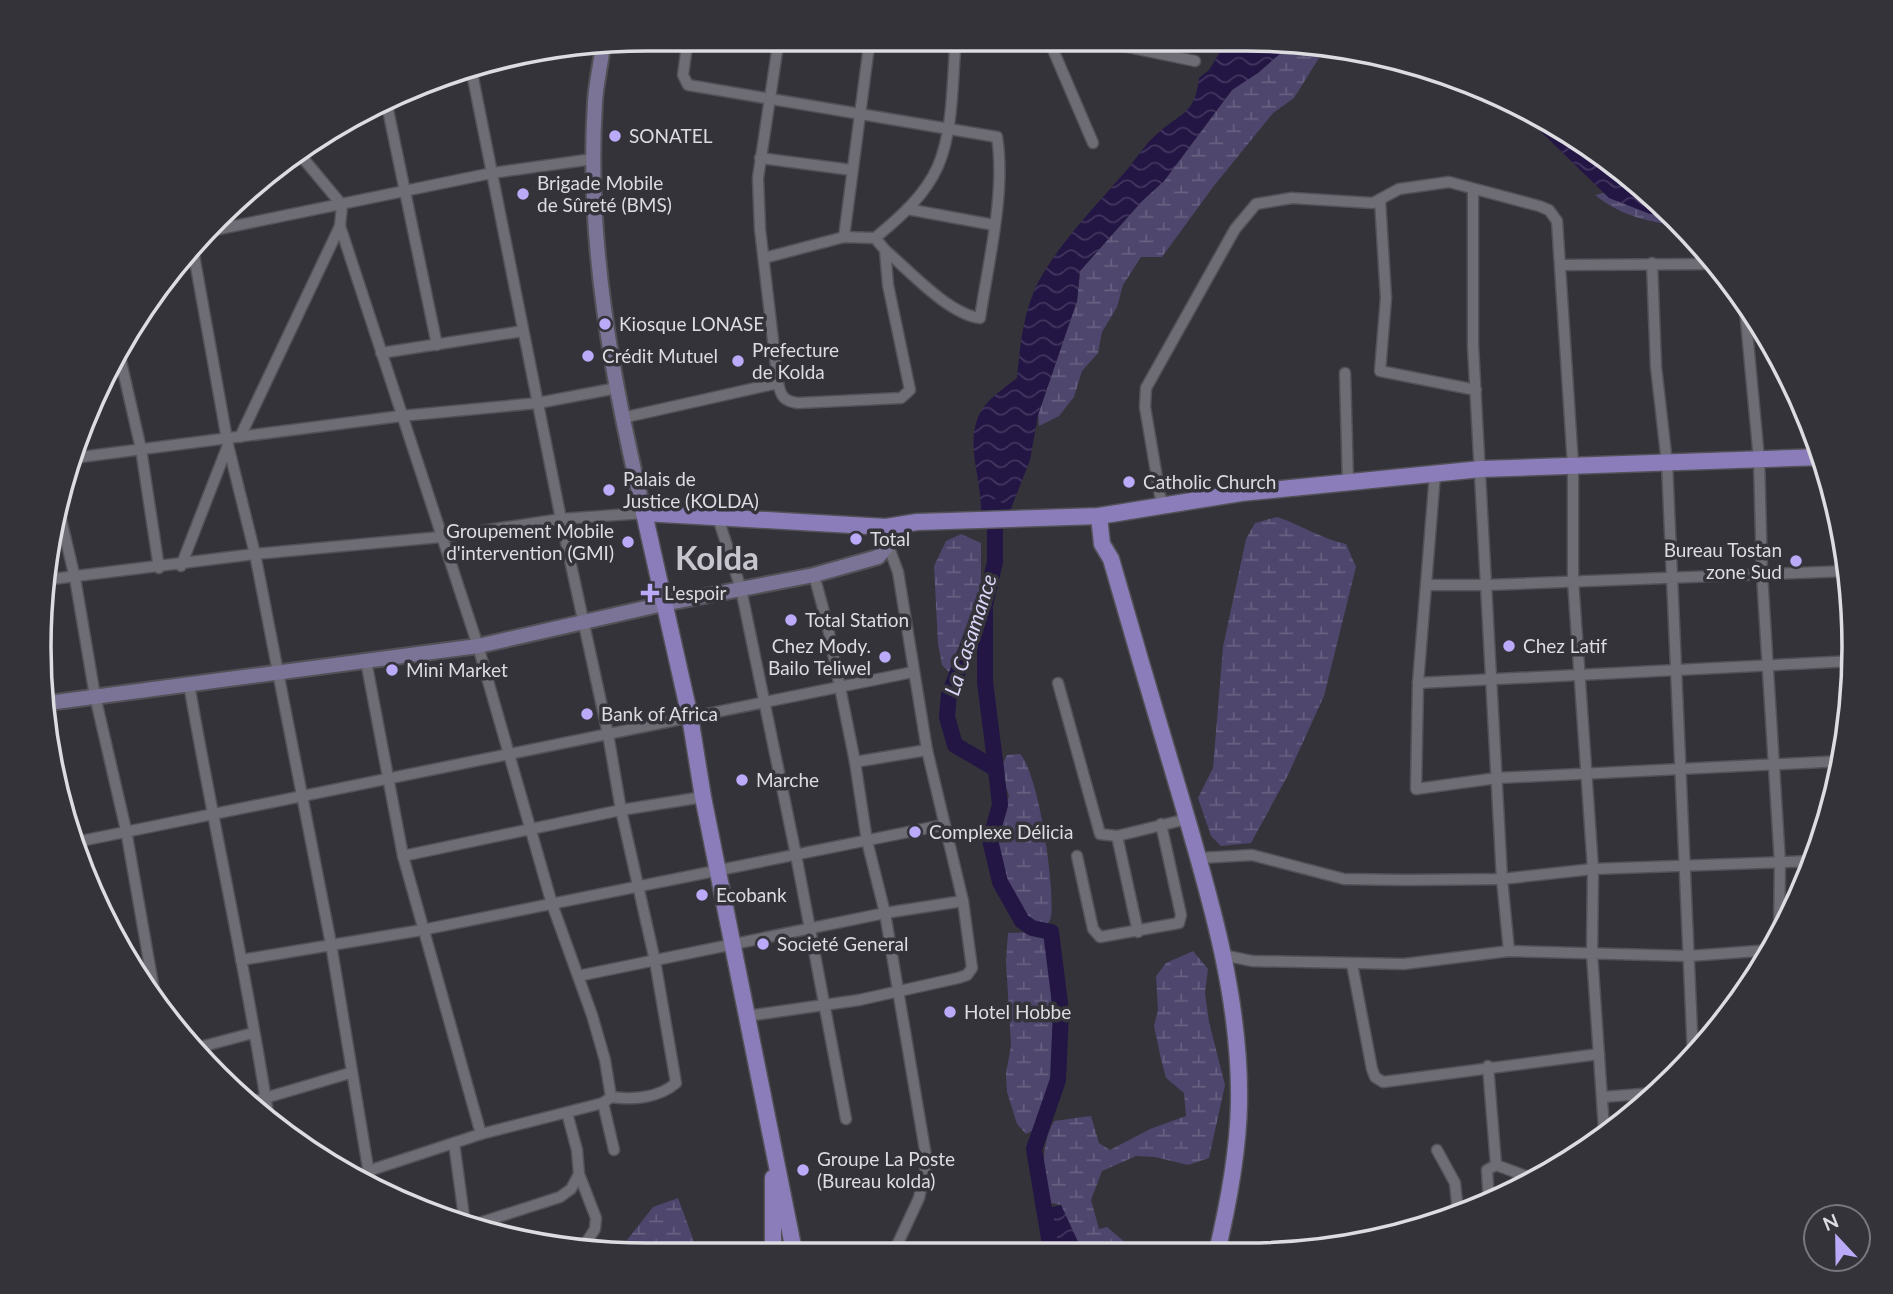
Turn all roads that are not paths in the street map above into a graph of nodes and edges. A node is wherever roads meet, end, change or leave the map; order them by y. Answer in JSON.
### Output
{"nodes":[{"id":1,"x":686,"y":51,"type":"edge"},
{"id":2,"x":777,"y":51,"type":"edge"},
{"id":3,"x":868,"y":51,"type":"edge"},
{"id":4,"x":955,"y":51,"type":"edge"},
{"id":5,"x":1054,"y":51,"type":"edge"},
{"id":6,"x":1154,"y":51,"type":"edge"},
{"id":7,"x":602,"y":53,"type":"edge"},
{"id":8,"x":1195,"y":61,"type":"dead end"},
{"id":9,"x":473,"y":77,"type":"edge"},
{"id":10,"x":770,"y":99,"type":"junction"},
{"id":11,"x":388,"y":110,"type":"edge"},
{"id":12,"x":860,"y":116,"type":"junction"},
{"id":13,"x":947,"y":127,"type":"junction"},
{"id":14,"x":1093,"y":142,"type":"dead end"},
{"id":15,"x":760,"y":158,"type":"junction"},
{"id":16,"x":593,"y":159,"type":"junction"},
{"id":17,"x":304,"y":160,"type":"edge"},
{"id":18,"x":852,"y":170,"type":"junction"},
{"id":19,"x":492,"y":173,"type":"junction"},
{"id":20,"x":1473,"y":189,"type":"junction"},
{"id":21,"x":405,"y":192,"type":"junction"},
{"id":22,"x":1380,"y":200,"type":"junction"},
{"id":23,"x":342,"y":205,"type":"junction"},
{"id":24,"x":907,"y":209,"type":"junction"},
{"id":25,"x":994,"y":225,"type":"junction"},
{"id":26,"x":340,"y":226,"type":"junction"},
{"id":27,"x":222,"y":229,"type":"edge"},
{"id":28,"x":844,"y":237,"type":"junction"},
{"id":29,"x":875,"y":238,"type":"junction"},
{"id":30,"x":885,"y":250,"type":"junction"},
{"id":31,"x":764,"y":258,"type":"junction"},
{"id":32,"x":195,"y":259,"type":"edge"},
{"id":33,"x":1652,"y":263,"type":"junction"},
{"id":34,"x":1702,"y":264,"type":"edge"},
{"id":35,"x":1561,"y":265,"type":"junction"},
{"id":36,"x":1746,"y":323,"type":"edge"},
{"id":37,"x":523,"y":331,"type":"junction"},
{"id":38,"x":437,"y":345,"type":"junction"},
{"id":39,"x":380,"y":353,"type":"junction"},
{"id":40,"x":122,"y":365,"type":"edge"},
{"id":41,"x":1345,"y":373,"type":"dead end"},
{"id":42,"x":778,"y":383,"type":"junction"},
{"id":43,"x":617,"y":388,"type":"junction"},
{"id":44,"x":1476,"y":390,"type":"junction"},
{"id":45,"x":538,"y":403,"type":"junction"},
{"id":46,"x":401,"y":416,"type":"junction"},
{"id":47,"x":622,"y":418,"type":"junction"},
{"id":48,"x":240,"y":437,"type":"junction"},
{"id":49,"x":228,"y":441,"type":"junction"},
{"id":50,"x":141,"y":449,"type":"junction"},
{"id":51,"x":81,"y":457,"type":"edge"},
{"id":52,"x":1812,"y":457,"type":"edge"},
{"id":53,"x":1759,"y":459,"type":"junction"},
{"id":54,"x":1667,"y":463,"type":"junction"},
{"id":55,"x":1573,"y":465,"type":"junction"},
{"id":56,"x":1481,"y":469,"type":"junction"},
{"id":57,"x":1435,"y":474,"type":"junction"},
{"id":58,"x":1348,"y":482,"type":"junction"},
{"id":59,"x":1162,"y":507,"type":"junction"},
{"id":60,"x":644,"y":513,"type":"junction"},
{"id":61,"x":1105,"y":515,"type":"junction"},
{"id":62,"x":718,"y":518,"type":"junction"},
{"id":63,"x":561,"y":519,"type":"junction"},
{"id":64,"x":1070,"y":519,"type":"junction"},
{"id":65,"x":63,"y":527,"type":"edge"},
{"id":66,"x":886,"y":527,"type":"junction"},
{"id":67,"x":441,"y":537,"type":"junction"},
{"id":68,"x":1102,"y":544,"type":"junction"},
{"id":69,"x":888,"y":545,"type":"junction"},
{"id":70,"x":255,"y":554,"type":"junction"},
{"id":71,"x":1111,"y":559,"type":"junction"},
{"id":72,"x":181,"y":566,"type":"junction"},
{"id":73,"x":159,"y":568,"type":"junction"},
{"id":74,"x":1837,"y":571,"type":"edge"},
{"id":75,"x":1762,"y":574,"type":"junction"},
{"id":76,"x":814,"y":575,"type":"junction"},
{"id":77,"x":1671,"y":576,"type":"junction"},
{"id":78,"x":75,"y":578,"type":"junction"},
{"id":79,"x":55,"y":579,"type":"edge"},
{"id":80,"x":1573,"y":580,"type":"junction"},
{"id":81,"x":1428,"y":585,"type":"junction"},
{"id":82,"x":1487,"y":585,"type":"junction"},
{"id":83,"x":741,"y":589,"type":"junction"},
{"id":84,"x":663,"y":604,"type":"junction"},
{"id":85,"x":586,"y":624,"type":"junction"},
{"id":86,"x":478,"y":646,"type":"junction"},
{"id":87,"x":366,"y":661,"type":"junction"},
{"id":88,"x":1842,"y":661,"type":"edge"},
{"id":89,"x":1768,"y":664,"type":"junction"},
{"id":90,"x":1675,"y":671,"type":"junction"},
{"id":91,"x":913,"y":672,"type":"junction"},
{"id":92,"x":277,"y":674,"type":"junction"},
{"id":93,"x":1581,"y":674,"type":"junction"},
{"id":94,"x":1493,"y":681,"type":"junction"},
{"id":95,"x":1058,"y":683,"type":"dead end"},
{"id":96,"x":1418,"y":683,"type":"junction"},
{"id":97,"x":189,"y":684,"type":"junction"},
{"id":98,"x":839,"y":687,"type":"junction"},
{"id":99,"x":95,"y":696,"type":"junction"},
{"id":100,"x":54,"y":702,"type":"edge"},
{"id":101,"x":765,"y":703,"type":"junction"},
{"id":102,"x":690,"y":717,"type":"junction"},
{"id":103,"x":608,"y":734,"type":"junction"},
{"id":104,"x":927,"y":750,"type":"junction"},
{"id":105,"x":507,"y":754,"type":"junction"},
{"id":106,"x":855,"y":762,"type":"junction"},
{"id":107,"x":1831,"y":762,"type":"edge"},
{"id":108,"x":1775,"y":764,"type":"junction"},
{"id":109,"x":1679,"y":769,"type":"junction"},
{"id":110,"x":1585,"y":774,"type":"junction"},
{"id":111,"x":1497,"y":778,"type":"junction"},
{"id":112,"x":391,"y":779,"type":"junction"},
{"id":113,"x":302,"y":796,"type":"junction"},
{"id":114,"x":703,"y":797,"type":"junction"},
{"id":115,"x":621,"y":810,"type":"junction"},
{"id":116,"x":211,"y":814,"type":"junction"},
{"id":117,"x":1187,"y":819,"type":"junction"},
{"id":118,"x":1161,"y":824,"type":"junction"},
{"id":119,"x":943,"y":825,"type":"junction"},
{"id":120,"x":126,"y":830,"type":"junction"},
{"id":121,"x":531,"y":830,"type":"junction"},
{"id":122,"x":1117,"y":836,"type":"junction"},
{"id":123,"x":83,"y":840,"type":"edge"},
{"id":124,"x":867,"y":841,"type":"junction"},
{"id":125,"x":796,"y":855,"type":"junction"},
{"id":126,"x":403,"y":856,"type":"junction"},
{"id":127,"x":1077,"y":856,"type":"dead end"},
{"id":128,"x":1199,"y":858,"type":"junction"},
{"id":129,"x":1802,"y":862,"type":"edge"},
{"id":130,"x":1780,"y":863,"type":"junction"},
{"id":131,"x":1687,"y":867,"type":"junction"},
{"id":132,"x":718,"y":869,"type":"junction"},
{"id":133,"x":1593,"y":869,"type":"junction"},
{"id":134,"x":1502,"y":879,"type":"junction"},
{"id":135,"x":638,"y":887,"type":"junction"},
{"id":136,"x":962,"y":901,"type":"junction"},
{"id":137,"x":552,"y":904,"type":"junction"},
{"id":138,"x":885,"y":913,"type":"junction"},
{"id":139,"x":1779,"y":914,"type":"edge"},
{"id":140,"x":811,"y":929,"type":"junction"},
{"id":141,"x":422,"y":930,"type":"junction"},
{"id":142,"x":1138,"y":932,"type":"junction"},
{"id":143,"x":331,"y":944,"type":"junction"},
{"id":144,"x":734,"y":946,"type":"junction"},
{"id":145,"x":1509,"y":951,"type":"junction"},
{"id":146,"x":1758,"y":951,"type":"edge"},
{"id":147,"x":1223,"y":954,"type":"junction"},
{"id":148,"x":1592,"y":954,"type":"junction"},
{"id":149,"x":1689,"y":956,"type":"junction"},
{"id":150,"x":241,"y":960,"type":"junction"},
{"id":151,"x":655,"y":961,"type":"junction"},
{"id":152,"x":1352,"y":964,"type":"junction"},
{"id":153,"x":578,"y":976,"type":"junction"},
{"id":154,"x":152,"y":980,"type":"edge"},
{"id":155,"x":898,"y":990,"type":"junction"},
{"id":156,"x":823,"y":1006,"type":"junction"},
{"id":157,"x":747,"y":1016,"type":"junction"},
{"id":158,"x":253,"y":1033,"type":"junction"},
{"id":159,"x":1698,"y":1035,"type":"edge"},
{"id":160,"x":204,"y":1046,"type":"edge"},
{"id":161,"x":1599,"y":1054,"type":"junction"},
{"id":162,"x":1488,"y":1066,"type":"junction"},
{"id":163,"x":350,"y":1073,"type":"junction"},
{"id":164,"x":1640,"y":1094,"type":"edge"},
{"id":165,"x":265,"y":1096,"type":"junction"},
{"id":166,"x":1603,"y":1097,"type":"junction"},
{"id":167,"x":258,"y":1098,"type":"edge"},
{"id":168,"x":607,"y":1100,"type":"junction"},
{"id":169,"x":266,"y":1105,"type":"edge"},
{"id":170,"x":567,"y":1113,"type":"junction"},
{"id":171,"x":846,"y":1119,"type":"dead end"},
{"id":172,"x":1604,"y":1124,"type":"edge"},
{"id":173,"x":481,"y":1134,"type":"junction"},
{"id":174,"x":454,"y":1143,"type":"junction"},
{"id":175,"x":614,"y":1150,"type":"dead end"},
{"id":176,"x":1437,"y":1150,"type":"dead end"},
{"id":177,"x":772,"y":1151,"type":"junction"},
{"id":178,"x":1496,"y":1165,"type":"junction"},
{"id":179,"x":368,"y":1171,"type":"junction"},
{"id":180,"x":369,"y":1174,"type":"edge"},
{"id":181,"x":579,"y":1174,"type":"junction"},
{"id":182,"x":1523,"y":1175,"type":"edge"},
{"id":183,"x":1488,"y":1192,"type":"edge"},
{"id":184,"x":1457,"y":1205,"type":"edge"},
{"id":185,"x":464,"y":1215,"type":"edge"},
{"id":186,"x":486,"y":1221,"type":"edge"},
{"id":187,"x":588,"y":1240,"type":"edge"},
{"id":188,"x":773,"y":1243,"type":"edge"},
{"id":189,"x":793,"y":1243,"type":"edge"},
{"id":190,"x":898,"y":1243,"type":"edge"},
{"id":191,"x":1218,"y":1243,"type":"edge"}],
"edges":[{"from":1,"to":10,"type":"street"},
{"from":2,"to":10,"type":"street"},
{"from":3,"to":12,"type":"street"},
{"from":4,"to":13,"type":"street"},
{"from":5,"to":14,"type":"street"},
{"from":6,"to":8,"type":"street"},
{"from":7,"to":16,"type":"main road"},
{"from":9,"to":19,"type":"street"},
{"from":10,"to":12,"type":"street"},
{"from":10,"to":15,"type":"street"},
{"from":11,"to":21,"type":"street"},
{"from":12,"to":13,"type":"street"},
{"from":12,"to":18,"type":"street"},
{"from":13,"to":24,"type":"street"},
{"from":13,"to":25,"type":"street"},
{"from":15,"to":18,"type":"street"},
{"from":15,"to":31,"type":"street"},
{"from":16,"to":19,"type":"street"},
{"from":16,"to":43,"type":"main road"},
{"from":17,"to":23,"type":"street"},
{"from":18,"to":28,"type":"street"},
{"from":19,"to":21,"type":"street"},
{"from":19,"to":37,"type":"street"},
{"from":20,"to":22,"type":"street"},
{"from":20,"to":35,"type":"street"},
{"from":20,"to":44,"type":"street"},
{"from":21,"to":23,"type":"street"},
{"from":21,"to":38,"type":"street"},
{"from":22,"to":44,"type":"street"},
{"from":22,"to":59,"type":"street"},
{"from":23,"to":26,"type":"street"},
{"from":23,"to":27,"type":"street"},
{"from":24,"to":25,"type":"street"},
{"from":24,"to":29,"type":"street"},
{"from":25,"to":30,"type":"street"},
{"from":26,"to":39,"type":"street"},
{"from":26,"to":48,"type":"street"},
{"from":28,"to":29,"type":"street"},
{"from":28,"to":31,"type":"street"},
{"from":29,"to":30,"type":"street"},
{"from":30,"to":42,"type":"street"},
{"from":31,"to":42,"type":"street"},
{"from":32,"to":49,"type":"street"},
{"from":33,"to":34,"type":"street"},
{"from":33,"to":35,"type":"street"},
{"from":33,"to":54,"type":"street"},
{"from":35,"to":55,"type":"street"},
{"from":36,"to":53,"type":"street"},
{"from":37,"to":38,"type":"street"},
{"from":37,"to":45,"type":"street"},
{"from":38,"to":39,"type":"street"},
{"from":39,"to":46,"type":"street"},
{"from":40,"to":50,"type":"street"},
{"from":41,"to":58,"type":"street"},
{"from":42,"to":47,"type":"street"},
{"from":43,"to":45,"type":"street"},
{"from":43,"to":47,"type":"main road"},
{"from":44,"to":56,"type":"street"},
{"from":45,"to":46,"type":"street"},
{"from":45,"to":63,"type":"street"},
{"from":46,"to":48,"type":"street"},
{"from":46,"to":67,"type":"street"},
{"from":47,"to":60,"type":"main road"},
{"from":48,"to":49,"type":"street"},
{"from":49,"to":50,"type":"street"},
{"from":49,"to":70,"type":"street"},
{"from":49,"to":72,"type":"street"},
{"from":50,"to":51,"type":"street"},
{"from":50,"to":73,"type":"street"},
{"from":52,"to":53,"type":"main road"},
{"from":53,"to":54,"type":"main road"},
{"from":53,"to":75,"type":"street"},
{"from":54,"to":55,"type":"main road"},
{"from":54,"to":77,"type":"street"},
{"from":55,"to":56,"type":"main road"},
{"from":55,"to":80,"type":"street"},
{"from":56,"to":57,"type":"main road"},
{"from":56,"to":82,"type":"street"},
{"from":57,"to":58,"type":"main road"},
{"from":57,"to":81,"type":"street"},
{"from":58,"to":59,"type":"main road"},
{"from":59,"to":61,"type":"main road"},
{"from":60,"to":62,"type":"main road"},
{"from":60,"to":63,"type":"street"},
{"from":60,"to":84,"type":"main road"},
{"from":61,"to":64,"type":"main road"},
{"from":61,"to":68,"type":"main road"},
{"from":61,"to":71,"type":"main road"},
{"from":62,"to":66,"type":"main road"},
{"from":62,"to":83,"type":"street"},
{"from":63,"to":67,"type":"street"},
{"from":63,"to":85,"type":"street"},
{"from":64,"to":66,"type":"main road"},
{"from":64,"to":68,"type":"main road"},
{"from":65,"to":78,"type":"street"},
{"from":66,"to":69,"type":"main road"},
{"from":67,"to":70,"type":"street"},
{"from":67,"to":86,"type":"street"},
{"from":68,"to":71,"type":"main road"},
{"from":69,"to":76,"type":"main road"},
{"from":69,"to":91,"type":"street"},
{"from":70,"to":72,"type":"street"},
{"from":70,"to":92,"type":"street"},
{"from":71,"to":117,"type":"main road"},
{"from":72,"to":73,"type":"street"},
{"from":73,"to":78,"type":"street"},
{"from":74,"to":75,"type":"street"},
{"from":75,"to":77,"type":"street"},
{"from":75,"to":89,"type":"street"},
{"from":76,"to":83,"type":"main road"},
{"from":76,"to":98,"type":"street"},
{"from":77,"to":80,"type":"street"},
{"from":77,"to":90,"type":"street"},
{"from":78,"to":79,"type":"street"},
{"from":78,"to":99,"type":"street"},
{"from":80,"to":82,"type":"street"},
{"from":80,"to":93,"type":"street"},
{"from":81,"to":82,"type":"street"},
{"from":81,"to":96,"type":"street"},
{"from":82,"to":94,"type":"street"},
{"from":83,"to":84,"type":"main road"},
{"from":83,"to":101,"type":"street"},
{"from":84,"to":85,"type":"main road"},
{"from":84,"to":102,"type":"main road"},
{"from":85,"to":86,"type":"main road"},
{"from":85,"to":103,"type":"street"},
{"from":86,"to":87,"type":"main road"},
{"from":86,"to":105,"type":"street"},
{"from":87,"to":92,"type":"main road"},
{"from":87,"to":112,"type":"street"},
{"from":88,"to":89,"type":"street"},
{"from":89,"to":90,"type":"street"},
{"from":89,"to":108,"type":"street"},
{"from":90,"to":93,"type":"street"},
{"from":90,"to":109,"type":"street"},
{"from":91,"to":98,"type":"street"},
{"from":91,"to":104,"type":"street"},
{"from":92,"to":97,"type":"main road"},
{"from":92,"to":113,"type":"street"},
{"from":93,"to":94,"type":"street"},
{"from":93,"to":110,"type":"street"},
{"from":94,"to":96,"type":"street"},
{"from":94,"to":111,"type":"street"},
{"from":95,"to":122,"type":"street"},
{"from":96,"to":111,"type":"street"},
{"from":97,"to":99,"type":"main road"},
{"from":97,"to":116,"type":"street"},
{"from":98,"to":101,"type":"street"},
{"from":98,"to":106,"type":"street"},
{"from":99,"to":100,"type":"main road"},
{"from":99,"to":120,"type":"street"},
{"from":101,"to":102,"type":"street"},
{"from":101,"to":125,"type":"street"},
{"from":102,"to":103,"type":"street"},
{"from":102,"to":114,"type":"main road"},
{"from":103,"to":105,"type":"street"},
{"from":103,"to":115,"type":"street"},
{"from":104,"to":106,"type":"street"},
{"from":104,"to":119,"type":"street"},
{"from":105,"to":112,"type":"street"},
{"from":105,"to":121,"type":"street"},
{"from":106,"to":124,"type":"street"},
{"from":107,"to":108,"type":"street"},
{"from":108,"to":109,"type":"street"},
{"from":108,"to":130,"type":"street"},
{"from":109,"to":110,"type":"street"},
{"from":109,"to":131,"type":"street"},
{"from":110,"to":111,"type":"street"},
{"from":110,"to":133,"type":"street"},
{"from":111,"to":134,"type":"street"},
{"from":112,"to":113,"type":"street"},
{"from":112,"to":126,"type":"street"},
{"from":113,"to":116,"type":"street"},
{"from":113,"to":143,"type":"street"},
{"from":114,"to":115,"type":"street"},
{"from":114,"to":132,"type":"main road"},
{"from":115,"to":121,"type":"street"},
{"from":115,"to":135,"type":"street"},
{"from":116,"to":120,"type":"street"},
{"from":116,"to":150,"type":"street"},
{"from":117,"to":118,"type":"street"},
{"from":117,"to":128,"type":"main road"},
{"from":118,"to":122,"type":"street"},
{"from":118,"to":142,"type":"street"},
{"from":119,"to":124,"type":"street"},
{"from":119,"to":136,"type":"street"},
{"from":120,"to":123,"type":"street"},
{"from":120,"to":154,"type":"street"},
{"from":121,"to":126,"type":"street"},
{"from":121,"to":137,"type":"street"},
{"from":122,"to":142,"type":"street"},
{"from":124,"to":125,"type":"street"},
{"from":124,"to":138,"type":"street"},
{"from":125,"to":132,"type":"street"},
{"from":125,"to":140,"type":"street"},
{"from":126,"to":141,"type":"street"},
{"from":127,"to":142,"type":"street"},
{"from":128,"to":134,"type":"street"},
{"from":128,"to":147,"type":"main road"},
{"from":129,"to":130,"type":"street"},
{"from":130,"to":131,"type":"street"},
{"from":130,"to":139,"type":"street"},
{"from":131,"to":133,"type":"street"},
{"from":131,"to":149,"type":"street"},
{"from":132,"to":135,"type":"street"},
{"from":132,"to":144,"type":"main road"},
{"from":133,"to":134,"type":"street"},
{"from":133,"to":148,"type":"street"},
{"from":134,"to":145,"type":"street"},
{"from":135,"to":137,"type":"street"},
{"from":135,"to":151,"type":"street"},
{"from":136,"to":138,"type":"street"},
{"from":136,"to":155,"type":"street"},
{"from":137,"to":141,"type":"street"},
{"from":137,"to":153,"type":"street"},
{"from":138,"to":140,"type":"street"},
{"from":138,"to":155,"type":"street"},
{"from":140,"to":144,"type":"street"},
{"from":140,"to":156,"type":"street"},
{"from":141,"to":143,"type":"street"},
{"from":141,"to":173,"type":"street"},
{"from":143,"to":150,"type":"street"},
{"from":143,"to":163,"type":"street"},
{"from":144,"to":151,"type":"street"},
{"from":144,"to":157,"type":"main road"},
{"from":145,"to":148,"type":"street"},
{"from":145,"to":152,"type":"street"},
{"from":146,"to":149,"type":"street"},
{"from":147,"to":152,"type":"street"},
{"from":147,"to":191,"type":"main road"},
{"from":148,"to":149,"type":"street"},
{"from":148,"to":161,"type":"street"},
{"from":149,"to":159,"type":"street"},
{"from":150,"to":158,"type":"street"},
{"from":151,"to":153,"type":"street"},
{"from":151,"to":168,"type":"street"},
{"from":152,"to":162,"type":"street"},
{"from":153,"to":168,"type":"street"},
{"from":155,"to":156,"type":"street"},
{"from":155,"to":190,"type":"street"},
{"from":156,"to":157,"type":"street"},
{"from":156,"to":171,"type":"street"},
{"from":157,"to":177,"type":"main road"},
{"from":158,"to":160,"type":"street"},
{"from":158,"to":165,"type":"street"},
{"from":161,"to":162,"type":"street"},
{"from":161,"to":166,"type":"street"},
{"from":162,"to":178,"type":"street"},
{"from":163,"to":165,"type":"street"},
{"from":163,"to":179,"type":"street"},
{"from":164,"to":166,"type":"street"},
{"from":165,"to":167,"type":"street"},
{"from":165,"to":169,"type":"street"},
{"from":166,"to":172,"type":"street"},
{"from":168,"to":170,"type":"street"},
{"from":168,"to":175,"type":"street"},
{"from":170,"to":173,"type":"street"},
{"from":170,"to":181,"type":"street"},
{"from":173,"to":174,"type":"street"},
{"from":174,"to":179,"type":"street"},
{"from":174,"to":185,"type":"street"},
{"from":176,"to":184,"type":"street"},
{"from":177,"to":188,"type":"main road"},
{"from":177,"to":189,"type":"main road"},
{"from":178,"to":182,"type":"street"},
{"from":178,"to":183,"type":"street"},
{"from":179,"to":180,"type":"street"},
{"from":181,"to":186,"type":"street"},
{"from":181,"to":187,"type":"street"}]}
